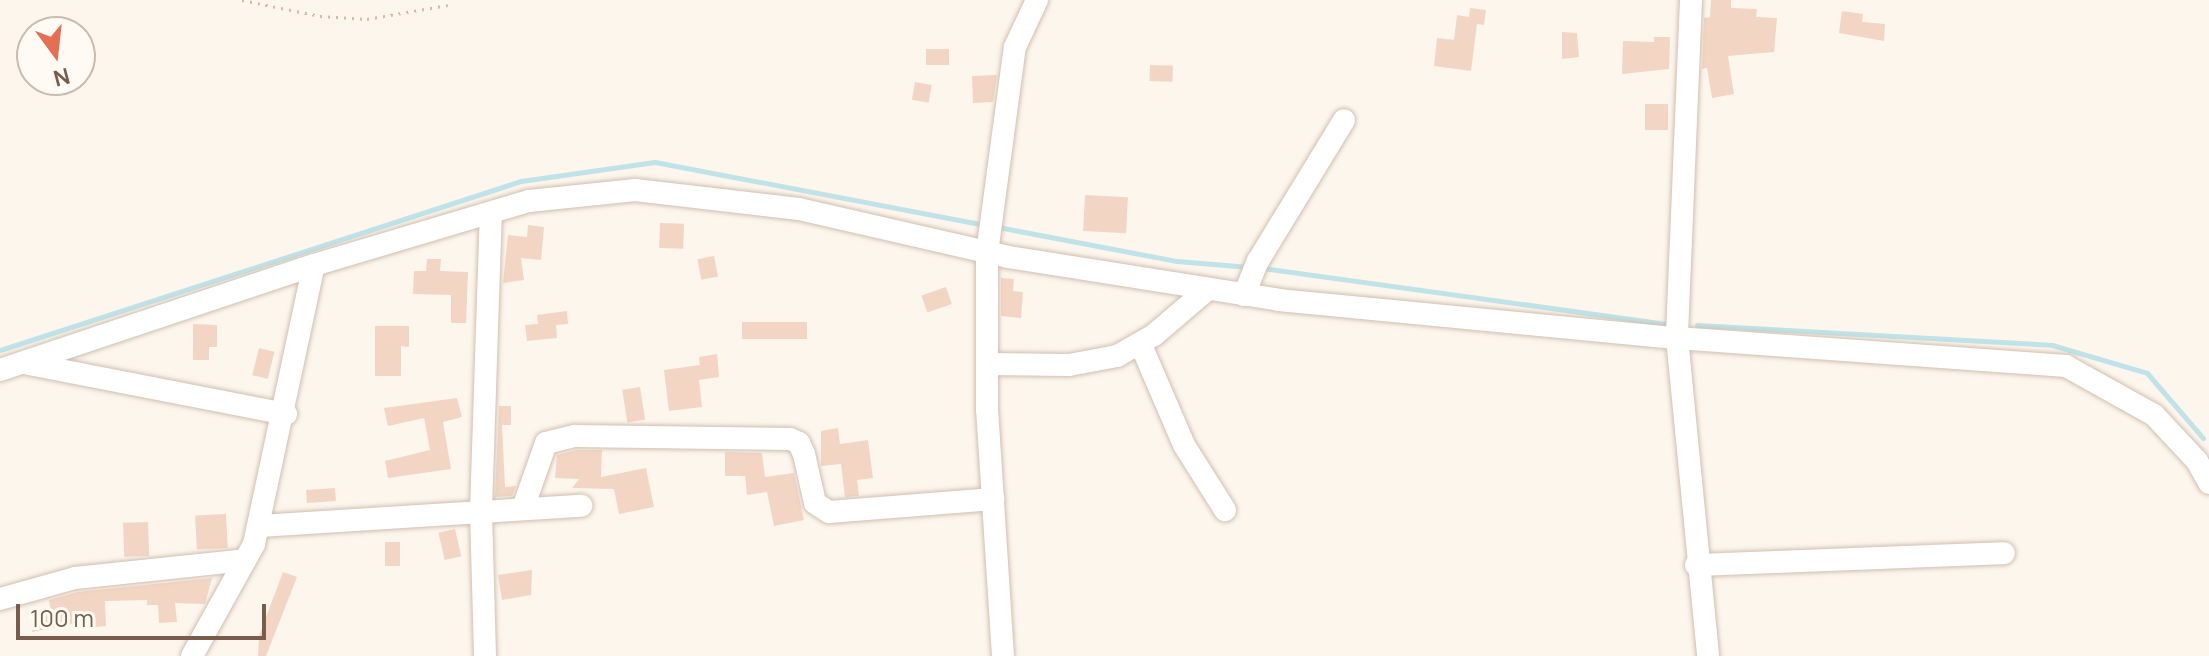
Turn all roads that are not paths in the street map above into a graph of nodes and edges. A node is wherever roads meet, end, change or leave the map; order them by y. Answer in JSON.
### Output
{"nodes":[{"id":1,"x":1037,"y":0,"type":"edge"},
{"id":2,"x":1691,"y":0,"type":"edge"},
{"id":3,"x":1344,"y":120,"type":"dead end"},
{"id":4,"x":491,"y":213,"type":"junction"},
{"id":5,"x":989,"y":239,"type":"junction"},
{"id":6,"x":314,"y":265,"type":"junction"},
{"id":7,"x":1208,"y":289,"type":"junction"},
{"id":8,"x":1246,"y":291,"type":"junction"},
{"id":9,"x":1677,"y":338,"type":"junction"},
{"id":10,"x":1141,"y":345,"type":"junction"},
{"id":11,"x":23,"y":363,"type":"junction"},
{"id":12,"x":987,"y":364,"type":"junction"},
{"id":13,"x":0,"y":370,"type":"edge"},
{"id":14,"x":286,"y":414,"type":"junction"},
{"id":15,"x":2203,"y":457,"type":"edge"},
{"id":16,"x":2209,"y":483,"type":"edge"},
{"id":17,"x":993,"y":499,"type":"junction"},
{"id":18,"x":581,"y":506,"type":"dead end"},
{"id":19,"x":523,"y":508,"type":"junction"},
{"id":20,"x":481,"y":510,"type":"junction"},
{"id":21,"x":1225,"y":510,"type":"dead end"},
{"id":22,"x":259,"y":526,"type":"junction"},
{"id":23,"x":2004,"y":553,"type":"dead end"},
{"id":24,"x":245,"y":560,"type":"junction"},
{"id":25,"x":1696,"y":565,"type":"junction"},
{"id":26,"x":0,"y":599,"type":"edge"},
{"id":27,"x":192,"y":656,"type":"edge"},
{"id":28,"x":485,"y":656,"type":"edge"},
{"id":29,"x":1003,"y":656,"type":"edge"},
{"id":30,"x":1708,"y":656,"type":"edge"}],
"edges":[{"from":1,"to":5,"type":"street"},
{"from":2,"to":9,"type":"street"},
{"from":3,"to":8,"type":"street"},
{"from":4,"to":5,"type":"street"},
{"from":4,"to":6,"type":"street"},
{"from":4,"to":20,"type":"street"},
{"from":5,"to":7,"type":"street"},
{"from":5,"to":12,"type":"street"},
{"from":6,"to":11,"type":"street"},
{"from":6,"to":14,"type":"street"},
{"from":7,"to":8,"type":"street"},
{"from":7,"to":10,"type":"street"},
{"from":8,"to":9,"type":"street"},
{"from":9,"to":15,"type":"street"},
{"from":9,"to":25,"type":"street"},
{"from":10,"to":12,"type":"street"},
{"from":10,"to":21,"type":"street"},
{"from":11,"to":13,"type":"street"},
{"from":11,"to":14,"type":"street"},
{"from":12,"to":17,"type":"street"},
{"from":14,"to":22,"type":"street"},
{"from":15,"to":16,"type":"street"},
{"from":17,"to":19,"type":"street"},
{"from":17,"to":29,"type":"street"},
{"from":18,"to":19,"type":"street"},
{"from":19,"to":20,"type":"street"},
{"from":20,"to":22,"type":"street"},
{"from":20,"to":28,"type":"street"},
{"from":22,"to":24,"type":"street"},
{"from":23,"to":25,"type":"street"},
{"from":24,"to":26,"type":"street"},
{"from":24,"to":27,"type":"street"},
{"from":25,"to":30,"type":"street"}]}
